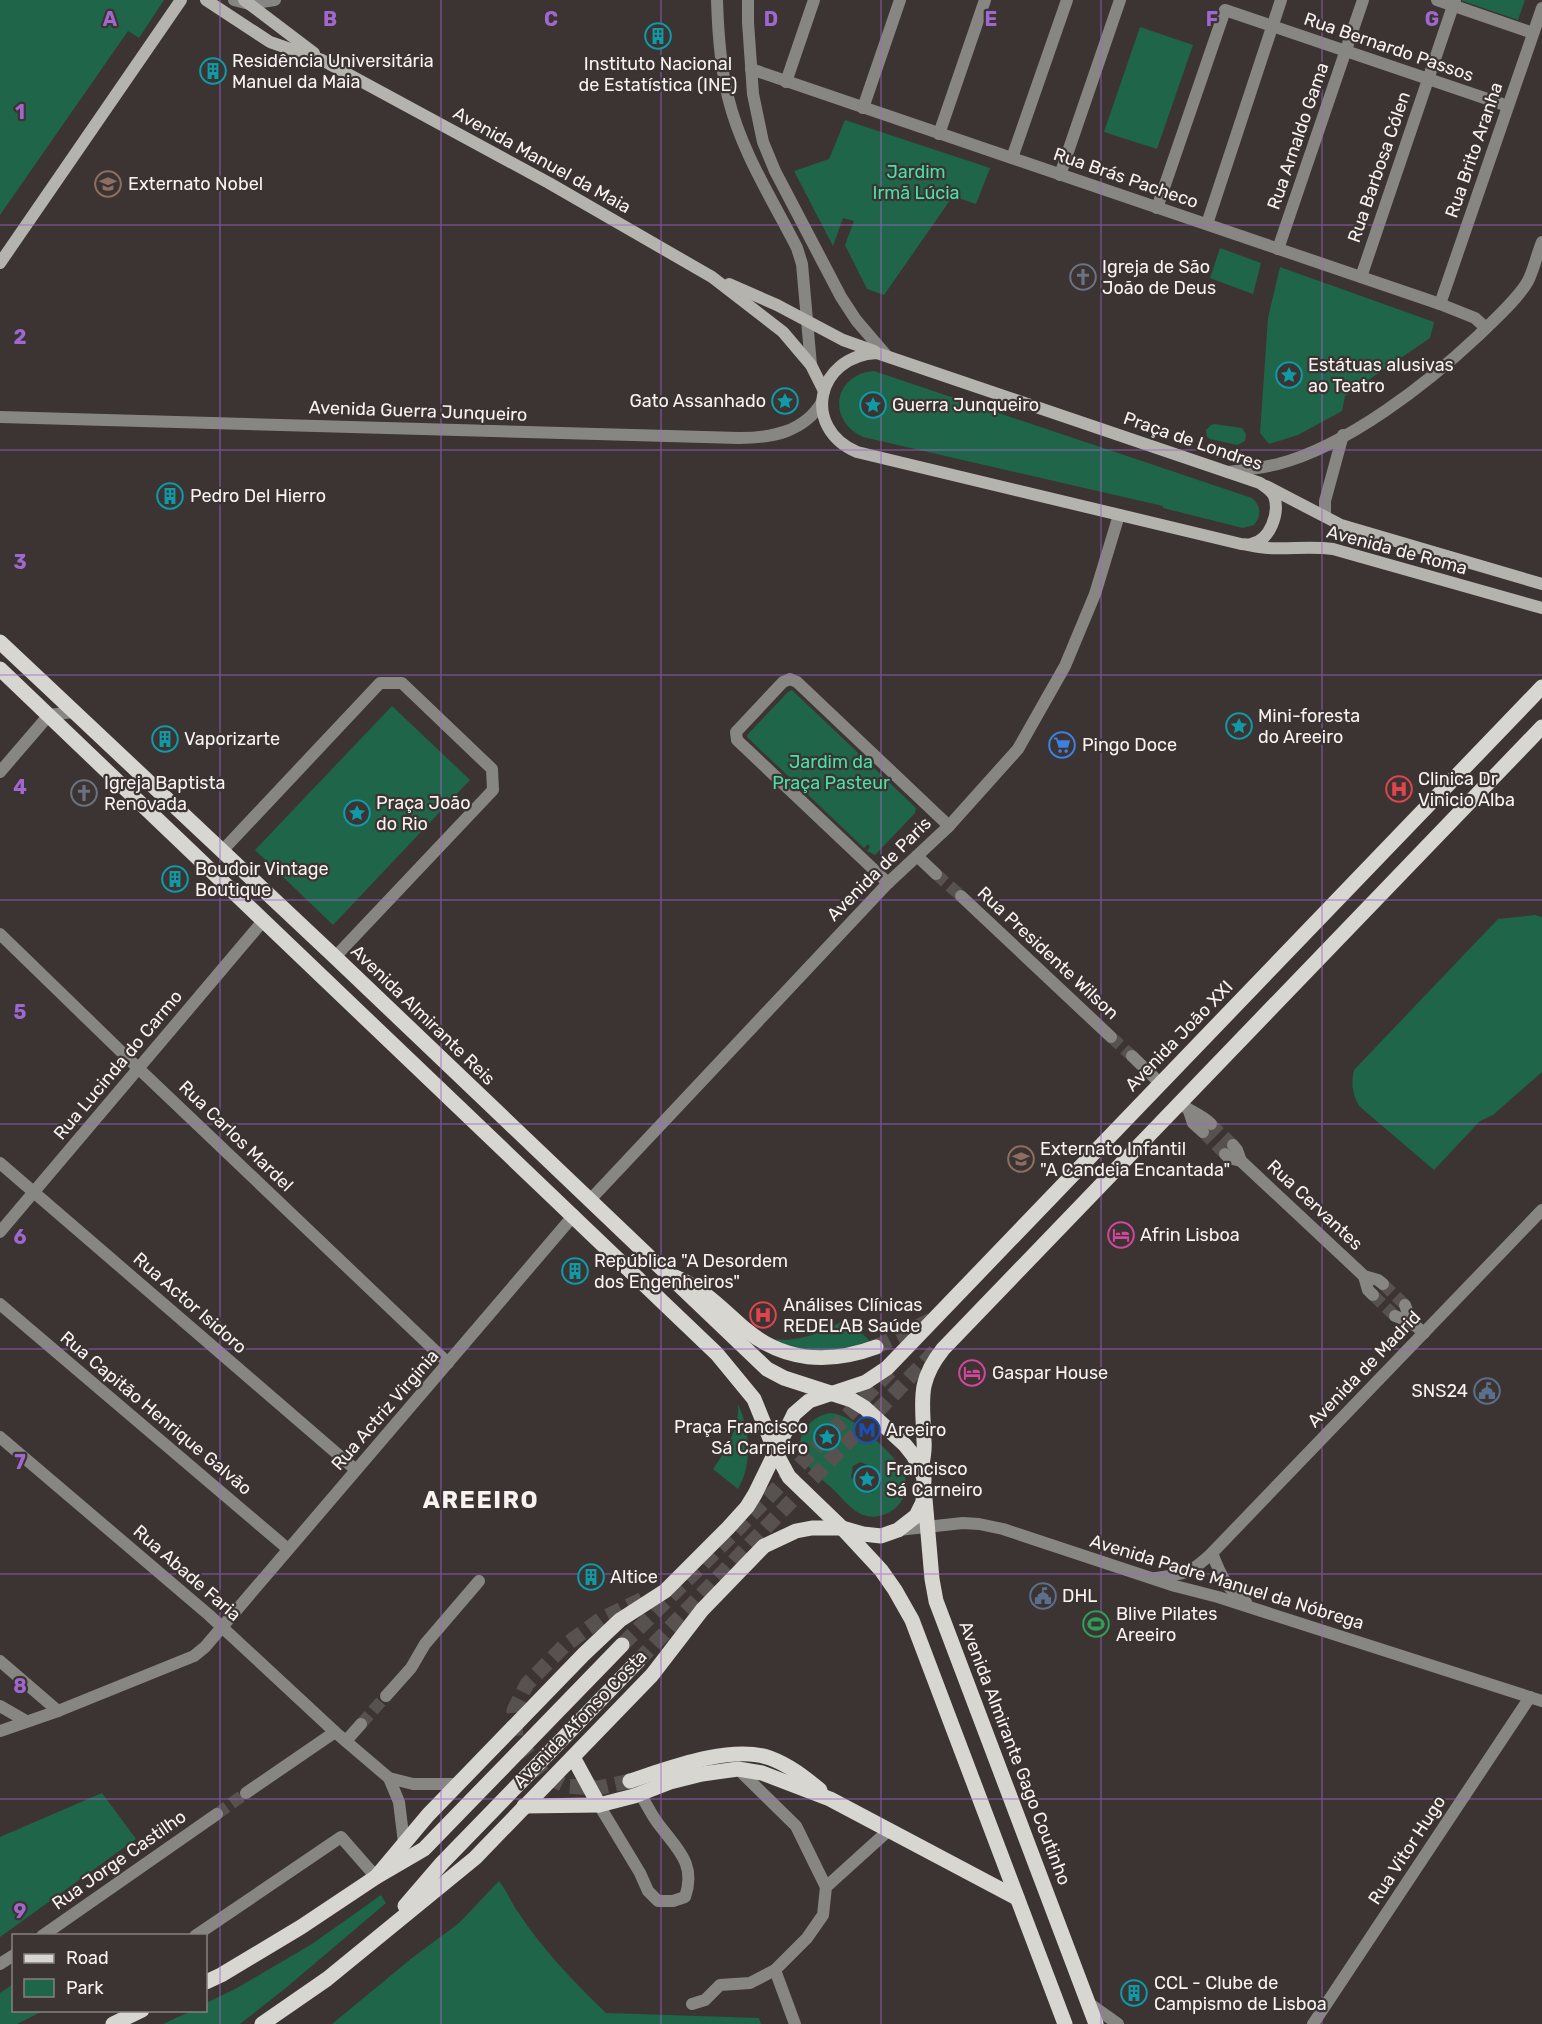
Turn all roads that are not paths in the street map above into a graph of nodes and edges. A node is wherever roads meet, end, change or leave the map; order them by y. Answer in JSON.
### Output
{"nodes":[{"id":1,"x":181,"y":0,"type":"edge"},
{"id":2,"x":206,"y":0,"type":"edge"},
{"id":3,"x":234,"y":0,"type":"edge"},
{"id":4,"x":275,"y":0,"type":"edge"},
{"id":5,"x":717,"y":0,"type":"edge"},
{"id":6,"x":748,"y":0,"type":"edge"},
{"id":7,"x":814,"y":0,"type":"edge"},
{"id":8,"x":900,"y":0,"type":"edge"},
{"id":9,"x":985,"y":0,"type":"edge"},
{"id":10,"x":1067,"y":0,"type":"edge"},
{"id":11,"x":1120,"y":0,"type":"edge"},
{"id":12,"x":1281,"y":0,"type":"edge"},
{"id":13,"x":1363,"y":0,"type":"edge"},
{"id":14,"x":1437,"y":0,"type":"edge"},
{"id":15,"x":247,"y":2,"type":"edge"},
{"id":16,"x":1454,"y":3,"type":"edge"},
{"id":17,"x":1542,"y":8,"type":"edge"},
{"id":18,"x":1272,"y":26,"type":"junction"},
{"id":19,"x":1537,"y":29,"type":"edge"},
{"id":20,"x":1346,"y":51,"type":"junction"},
{"id":21,"x":322,"y":60,"type":"junction"},
{"id":22,"x":751,"y":69,"type":"junction"},
{"id":23,"x":1428,"y":80,"type":"junction"},
{"id":24,"x":786,"y":82,"type":"junction"},
{"id":25,"x":1508,"y":106,"type":"junction"},
{"id":26,"x":863,"y":108,"type":"junction"},
{"id":27,"x":939,"y":134,"type":"junction"},
{"id":28,"x":1012,"y":159,"type":"junction"},
{"id":29,"x":1060,"y":175,"type":"junction"},
{"id":30,"x":1157,"y":208,"type":"junction"},
{"id":31,"x":1207,"y":224,"type":"junction"},
{"id":32,"x":1542,"y":242,"type":"edge"},
{"id":33,"x":1278,"y":249,"type":"junction"},
{"id":34,"x":0,"y":263,"type":"edge"},
{"id":35,"x":712,"y":277,"type":"junction"},
{"id":36,"x":1361,"y":277,"type":"junction"},
{"id":37,"x":1440,"y":304,"type":"junction"},
{"id":38,"x":807,"y":321,"type":"junction"},
{"id":39,"x":1486,"y":328,"type":"junction"},
{"id":40,"x":886,"y":355,"type":"junction"},
{"id":41,"x":811,"y":365,"type":"junction"},
{"id":42,"x":823,"y":397,"type":"junction"},
{"id":43,"x":0,"y":417,"type":"edge"},
{"id":44,"x":1343,"y":435,"type":"junction"},
{"id":45,"x":1228,"y":472,"type":"junction"},
{"id":46,"x":1260,"y":483,"type":"junction"},
{"id":47,"x":1119,"y":515,"type":"junction"},
{"id":48,"x":1325,"y":516,"type":"junction"},
{"id":49,"x":1241,"y":544,"type":"junction"},
{"id":50,"x":1542,"y":584,"type":"edge"},
{"id":51,"x":1541,"y":609,"type":"edge"},
{"id":52,"x":0,"y":642,"type":"edge"},
{"id":53,"x":0,"y":669,"type":"edge"},
{"id":54,"x":1542,"y":687,"type":"edge"},
{"id":55,"x":73,"y":712,"type":"junction"},
{"id":56,"x":49,"y":715,"type":"junction"},
{"id":57,"x":1542,"y":727,"type":"edge"},
{"id":58,"x":0,"y":772,"type":"edge"},
{"id":59,"x":949,"y":826,"type":"junction"},
{"id":60,"x":222,"y":851,"type":"junction"},
{"id":61,"x":917,"y":856,"type":"junction"},
{"id":62,"x":936,"y":874,"type":"tunnel mouth"},
{"id":63,"x":888,"y":883,"type":"junction"},
{"id":64,"x":961,"y":896,"type":"tunnel mouth"},
{"id":65,"x":278,"y":904,"type":"junction"},
{"id":66,"x":263,"y":921,"type":"junction"},
{"id":67,"x":0,"y":934,"type":"edge"},
{"id":68,"x":335,"y":957,"type":"junction"},
{"id":69,"x":1111,"y":1037,"type":"tunnel mouth"},
{"id":70,"x":1132,"y":1056,"type":"tunnel mouth"},
{"id":71,"x":138,"y":1068,"type":"junction"},
{"id":72,"x":1161,"y":1084,"type":"junction"},
{"id":73,"x":1185,"y":1107,"type":"junction"},
{"id":74,"x":1207,"y":1128,"type":"tunnel mouth"},
{"id":75,"x":1229,"y":1150,"type":"tunnel mouth"},
{"id":76,"x":0,"y":1163,"type":"edge"},
{"id":77,"x":34,"y":1192,"type":"junction"},
{"id":78,"x":589,"y":1201,"type":"junction"},
{"id":79,"x":1542,"y":1210,"type":"edge"},
{"id":80,"x":574,"y":1215,"type":"junction"},
{"id":81,"x":0,"y":1232,"type":"edge"},
{"id":82,"x":665,"y":1273,"type":"junction"},
{"id":83,"x":1364,"y":1276,"type":"junction"},
{"id":84,"x":1383,"y":1284,"type":"tunnel mouth"},
{"id":85,"x":1372,"y":1295,"type":"tunnel mouth"},
{"id":86,"x":0,"y":1304,"type":"edge"},
{"id":87,"x":1405,"y":1305,"type":"tunnel mouth"},
{"id":88,"x":1395,"y":1316,"type":"tunnel mouth"},
{"id":89,"x":1411,"y":1322,"type":"junction"},
{"id":90,"x":1424,"y":1334,"type":"junction"},
{"id":91,"x":876,"y":1347,"type":"tunnel mouth"},
{"id":92,"x":448,"y":1363,"type":"junction"},
{"id":93,"x":832,"y":1393,"type":"junction"},
{"id":94,"x":0,"y":1437,"type":"edge"},
{"id":95,"x":775,"y":1451,"type":"junction"},
{"id":96,"x":921,"y":1469,"type":"junction"},
{"id":97,"x":356,"y":1470,"type":"junction"},
{"id":98,"x":925,"y":1490,"type":"junction"},
{"id":99,"x":928,"y":1527,"type":"junction"},
{"id":100,"x":842,"y":1528,"type":"junction"},
{"id":101,"x":898,"y":1530,"type":"junction"},
{"id":102,"x":288,"y":1550,"type":"junction"},
{"id":103,"x":1212,"y":1553,"type":"junction"},
{"id":104,"x":1151,"y":1578,"type":"junction"},
{"id":105,"x":479,"y":1581,"type":"dead end"},
{"id":106,"x":1257,"y":1610,"type":"junction"},
{"id":107,"x":222,"y":1627,"type":"junction"},
{"id":108,"x":622,"y":1645,"type":"tunnel mouth"},
{"id":109,"x":638,"y":1661,"type":"tunnel mouth"},
{"id":110,"x":0,"y":1662,"type":"edge"},
{"id":111,"x":386,"y":1696,"type":"tunnel mouth"},
{"id":112,"x":1536,"y":1699,"type":"edge"},
{"id":113,"x":0,"y":1706,"type":"edge"},
{"id":114,"x":58,"y":1711,"type":"junction"},
{"id":115,"x":26,"y":1721,"type":"junction"},
{"id":116,"x":361,"y":1724,"type":"tunnel mouth"},
{"id":117,"x":0,"y":1731,"type":"edge"},
{"id":118,"x":335,"y":1732,"type":"junction"},
{"id":119,"x":346,"y":1741,"type":"junction"},
{"id":120,"x":573,"y":1757,"type":"junction"},
{"id":121,"x":738,"y":1769,"type":"junction"},
{"id":122,"x":388,"y":1778,"type":"junction"},
{"id":123,"x":630,"y":1781,"type":"tunnel mouth"},
{"id":124,"x":458,"y":1784,"type":"junction"},
{"id":125,"x":246,"y":1793,"type":"tunnel mouth"},
{"id":126,"x":640,"y":1794,"type":"junction"},
{"id":127,"x":830,"y":1799,"type":"junction"},
{"id":128,"x":599,"y":1805,"type":"junction"},
{"id":129,"x":524,"y":1806,"type":"junction"},
{"id":130,"x":217,"y":1814,"type":"tunnel mouth"},
{"id":131,"x":889,"y":1830,"type":"junction"},
{"id":132,"x":404,"y":1843,"type":"junction"},
{"id":133,"x":376,"y":1877,"type":"junction"},
{"id":134,"x":826,"y":1887,"type":"junction"},
{"id":135,"x":1017,"y":1898,"type":"junction"},
{"id":136,"x":43,"y":1934,"type":"edge"},
{"id":137,"x":196,"y":1934,"type":"edge"},
{"id":138,"x":377,"y":1938,"type":"junction"},
{"id":139,"x":775,"y":1970,"type":"junction"},
{"id":140,"x":207,"y":1982,"type":"edge"},
{"id":141,"x":1087,"y":2002,"type":"junction"},
{"id":142,"x":692,"y":2004,"type":"dead end"},
{"id":143,"x":138,"y":2012,"type":"edge"},
{"id":144,"x":113,"y":2024,"type":"edge"},
{"id":145,"x":262,"y":2024,"type":"edge"},
{"id":146,"x":795,"y":2024,"type":"edge"},
{"id":147,"x":1065,"y":2024,"type":"edge"},
{"id":148,"x":1096,"y":2024,"type":"edge"},
{"id":149,"x":1119,"y":2024,"type":"edge"},
{"id":150,"x":1313,"y":2024,"type":"edge"}],
"edges":[{"from":1,"to":34,"type":"main road"},
{"from":2,"to":21,"type":"main road","name":"Avenida Manuel da Maia"},
{"from":3,"to":15,"type":"street"},
{"from":4,"to":15,"type":"street"},
{"from":5,"to":38,"type":"street"},
{"from":6,"to":22,"type":"street"},
{"from":7,"to":24,"type":"street"},
{"from":8,"to":26,"type":"street"},
{"from":9,"to":27,"type":"street"},
{"from":10,"to":28,"type":"street"},
{"from":11,"to":29,"type":"street"},
{"from":12,"to":18,"type":"street"},
{"from":13,"to":20,"type":"street","name":"Rua Arnaldo Gama"},
{"from":14,"to":16,"type":"street"},
{"from":15,"to":21,"type":"main road","name":"Avenida Manuel da Maia"},
{"from":16,"to":19,"type":"street"},
{"from":16,"to":23,"type":"street","name":"Rua Barbosa Cólen"},
{"from":17,"to":19,"type":"street","name":"Rua Brito Aranha"},
{"from":18,"to":20,"type":"street","name":"Rua Bernardo Passos"},
{"from":18,"to":30,"type":"street","name":"Rua Bernardo Passos"},
{"from":18,"to":31,"type":"street"},
{"from":19,"to":25,"type":"street","name":"Rua Brito Aranha"},
{"from":20,"to":23,"type":"street","name":"Rua Bernardo Passos"},
{"from":20,"to":33,"type":"street","name":"Rua Arnaldo Gama"},
{"from":21,"to":35,"type":"main road","name":"Avenida Manuel da Maia"},
{"from":22,"to":24,"type":"street","name":"Rua Brás Pacheco"},
{"from":22,"to":40,"type":"street"},
{"from":23,"to":25,"type":"street","name":"Rua Bernardo Passos"},
{"from":23,"to":36,"type":"street","name":"Rua Barbosa Cólen"},
{"from":24,"to":26,"type":"street","name":"Rua Brás Pacheco"},
{"from":25,"to":37,"type":"street","name":"Rua Brito Aranha"},
{"from":26,"to":27,"type":"street","name":"Rua Brás Pacheco"},
{"from":27,"to":28,"type":"street","name":"Rua Brás Pacheco"},
{"from":28,"to":29,"type":"street","name":"Rua Brás Pacheco"},
{"from":29,"to":30,"type":"street","name":"Rua Brás Pacheco"},
{"from":30,"to":31,"type":"street","name":"Rua Brás Pacheco"},
{"from":31,"to":33,"type":"street","name":"Rua Brás Pacheco"},
{"from":32,"to":39,"type":"street"},
{"from":33,"to":36,"type":"street","name":"Rua Brás Pacheco"},
{"from":35,"to":38,"type":"main road","name":"Avenida Manuel da Maia"},
{"from":35,"to":41,"type":"main road","name":"Avenida Manuel da Maia"},
{"from":36,"to":37,"type":"street","name":"Rua Brás Pacheco"},
{"from":37,"to":39,"type":"street","name":"Rua Brás Pacheco"},
{"from":38,"to":40,"type":"main road","name":"Avenida Manuel da Maia"},
{"from":38,"to":41,"type":"street"},
{"from":39,"to":44,"type":"street"},
{"from":40,"to":42,"type":"main road","name":"Praça de Londres"},
{"from":40,"to":45,"type":"main road","name":"Praça de Londres"},
{"from":41,"to":42,"type":"main road","name":"Avenida Manuel da Maia"},
{"from":42,"to":43,"type":"street","name":"Avenida Guerra Junqueiro"},
{"from":42,"to":47,"type":"main road"},
{"from":44,"to":45,"type":"street"},
{"from":44,"to":48,"type":"street"},
{"from":45,"to":46,"type":"main road","name":"Praça de Londres"},
{"from":46,"to":48,"type":"main road","name":"Avenida de Roma"},
{"from":46,"to":49,"type":"main road","name":"Praça de Londres"},
{"from":47,"to":49,"type":"main road"},
{"from":47,"to":59,"type":"street","name":"Avenida de Paris"},
{"from":48,"to":50,"type":"main road","name":"Avenida de Roma"},
{"from":49,"to":51,"type":"main road","name":"Avenida de Roma"},
{"from":52,"to":55,"type":"main road","name":"Avenida Almirante Reis"},
{"from":53,"to":56,"type":"main road"},
{"from":54,"to":72,"type":"main road","name":"Avenida João XXI"},
{"from":55,"to":56,"type":"street"},
{"from":55,"to":60,"type":"main road","name":"Avenida Almirante Reis"},
{"from":56,"to":58,"type":"street"},
{"from":56,"to":66,"type":"main road"},
{"from":57,"to":73,"type":"main road"},
{"from":59,"to":61,"type":"street","name":"Avenida de Paris"},
{"from":59,"to":63,"type":"street"},
{"from":60,"to":65,"type":"main road","name":"Avenida Almirante Reis"},
{"from":60,"to":68,"type":"street"},
{"from":61,"to":62,"type":"street"},
{"from":61,"to":63,"type":"street","name":"Avenida de Paris"},
{"from":63,"to":78,"type":"street","name":"Avenida de Paris"},
{"from":64,"to":69,"type":"street","name":"Rua Presidente Wilson"},
{"from":65,"to":66,"type":"main road"},
{"from":65,"to":68,"type":"main road","name":"Avenida Almirante Reis"},
{"from":66,"to":71,"type":"street","name":"Rua Lucinda do Carmo"},
{"from":66,"to":80,"type":"main road"},
{"from":67,"to":71,"type":"street","name":"Rua Carlos Mardel"},
{"from":68,"to":78,"type":"main road","name":"Avenida Almirante Reis"},
{"from":70,"to":72,"type":"street"},
{"from":71,"to":77,"type":"street","name":"Rua Lucinda do Carmo"},
{"from":71,"to":92,"type":"street","name":"Rua Carlos Mardel"},
{"from":72,"to":73,"type":"main road"},
{"from":72,"to":93,"type":"main road","name":"Avenida João XXI"},
{"from":73,"to":74,"type":"street"},
{"from":73,"to":96,"type":"main road"},
{"from":75,"to":83,"type":"street","name":"Rua Cervantes"},
{"from":76,"to":77,"type":"street","name":"Rua Actor Isidoro"},
{"from":77,"to":81,"type":"street","name":"Rua Lucinda do Carmo"},
{"from":77,"to":97,"type":"street","name":"Rua Actor Isidoro"},
{"from":78,"to":80,"type":"main road"},
{"from":78,"to":82,"type":"main road","name":"Avenida Almirante Reis"},
{"from":79,"to":90,"type":"street","name":"Avenida de Madrid"},
{"from":80,"to":92,"type":"street","name":"Rua Actriz Virginia"},
{"from":80,"to":95,"type":"main road"},
{"from":82,"to":91,"type":"main road"},
{"from":82,"to":93,"type":"main road","name":"Avenida Almirante Reis"},
{"from":83,"to":84,"type":"street","name":"Rua Cervantes"},
{"from":83,"to":85,"type":"street","name":"Rua Cervantes"},
{"from":86,"to":102,"type":"street","name":"Rua Capitão Henrique Galvão"},
{"from":87,"to":89,"type":"street"},
{"from":88,"to":89,"type":"street"},
{"from":89,"to":90,"type":"street"},
{"from":90,"to":103,"type":"street","name":"Avenida de Madrid"},
{"from":92,"to":97,"type":"street","name":"Rua Actriz Virginia"},
{"from":93,"to":95,"type":"main road"},
{"from":93,"to":96,"type":"main road"},
{"from":94,"to":107,"type":"street","name":"Rua Abade Faria"},
{"from":95,"to":100,"type":"main road"},
{"from":95,"to":124,"type":"main road","name":"Avenida Afonso Costa"},
{"from":96,"to":98,"type":"main road"},
{"from":97,"to":102,"type":"street","name":"Rua Actriz Virginia"},
{"from":98,"to":99,"type":"main road","name":"Avenida Almirante Gago Coutinho"},
{"from":98,"to":101,"type":"main road"},
{"from":99,"to":101,"type":"street","name":"Avenida Padre Manuel da Nóbrega"},
{"from":99,"to":104,"type":"street","name":"Avenida Padre Manuel da Nóbrega"},
{"from":99,"to":141,"type":"main road","name":"Avenida Almirante Gago Coutinho"},
{"from":100,"to":101,"type":"main road"},
{"from":100,"to":120,"type":"main road","name":"Avenida Afonso Costa"},
{"from":100,"to":135,"type":"main road"},
{"from":102,"to":107,"type":"street","name":"Rua Actriz Virginia"},
{"from":103,"to":104,"type":"street","name":"Avenida de Madrid"},
{"from":103,"to":106,"type":"street"},
{"from":104,"to":106,"type":"street","name":"Avenida Padre Manuel da Nóbrega"},
{"from":105,"to":111,"type":"street"},
{"from":106,"to":112,"type":"street","name":"Avenida Padre Manuel da Nóbrega"},
{"from":107,"to":114,"type":"street","name":"Rua Actriz Virginia"},
{"from":107,"to":118,"type":"street","name":"Rua Abade Faria"},
{"from":108,"to":133,"type":"main road","name":"Avenida Afonso Costa"},
{"from":109,"to":138,"type":"main road","name":"Avenida Afonso Costa"},
{"from":110,"to":114,"type":"street"},
{"from":112,"to":150,"type":"street","name":"Rua Vitor Hugo"},
{"from":113,"to":115,"type":"street"},
{"from":114,"to":115,"type":"street","name":"Rua Actriz Virginia"},
{"from":115,"to":117,"type":"street","name":"Rua Actriz Virginia"},
{"from":116,"to":119,"type":"street"},
{"from":118,"to":119,"type":"street","name":"Rua Abade Faria"},
{"from":118,"to":125,"type":"street"},
{"from":119,"to":122,"type":"street","name":"Rua Abade Faria"},
{"from":120,"to":128,"type":"main road"},
{"from":120,"to":129,"type":"main road","name":"Avenida Afonso Costa"},
{"from":121,"to":126,"type":"main road"},
{"from":121,"to":127,"type":"main road"},
{"from":121,"to":134,"type":"street"},
{"from":122,"to":124,"type":"street","name":"Rua Abade Faria"},
{"from":122,"to":132,"type":"street","name":"Rua Abade Faria"},
{"from":123,"to":127,"type":"main road"},
{"from":124,"to":132,"type":"main road","name":"Avenida Afonso Costa"},
{"from":126,"to":128,"type":"main road"},
{"from":126,"to":128,"type":"street"},
{"from":127,"to":131,"type":"main road"},
{"from":128,"to":129,"type":"main road"},
{"from":129,"to":138,"type":"main road","name":"Avenida Afonso Costa"},
{"from":130,"to":136,"type":"street","name":"Rua Jorge Castilho"},
{"from":131,"to":134,"type":"street"},
{"from":131,"to":135,"type":"main road"},
{"from":132,"to":133,"type":"main road","name":"Avenida Afonso Costa"},
{"from":133,"to":137,"type":"street"},
{"from":133,"to":140,"type":"main road","name":"Avenida Afonso Costa"},
{"from":134,"to":139,"type":"street"},
{"from":135,"to":147,"type":"main road"},
{"from":138,"to":145,"type":"main road","name":"Avenida Afonso Costa"},
{"from":139,"to":142,"type":"street"},
{"from":139,"to":146,"type":"street"},
{"from":141,"to":148,"type":"main road","name":"Avenida Almirante Gago Coutinho"},
{"from":141,"to":149,"type":"street"},
{"from":143,"to":144,"type":"main road"}]}
